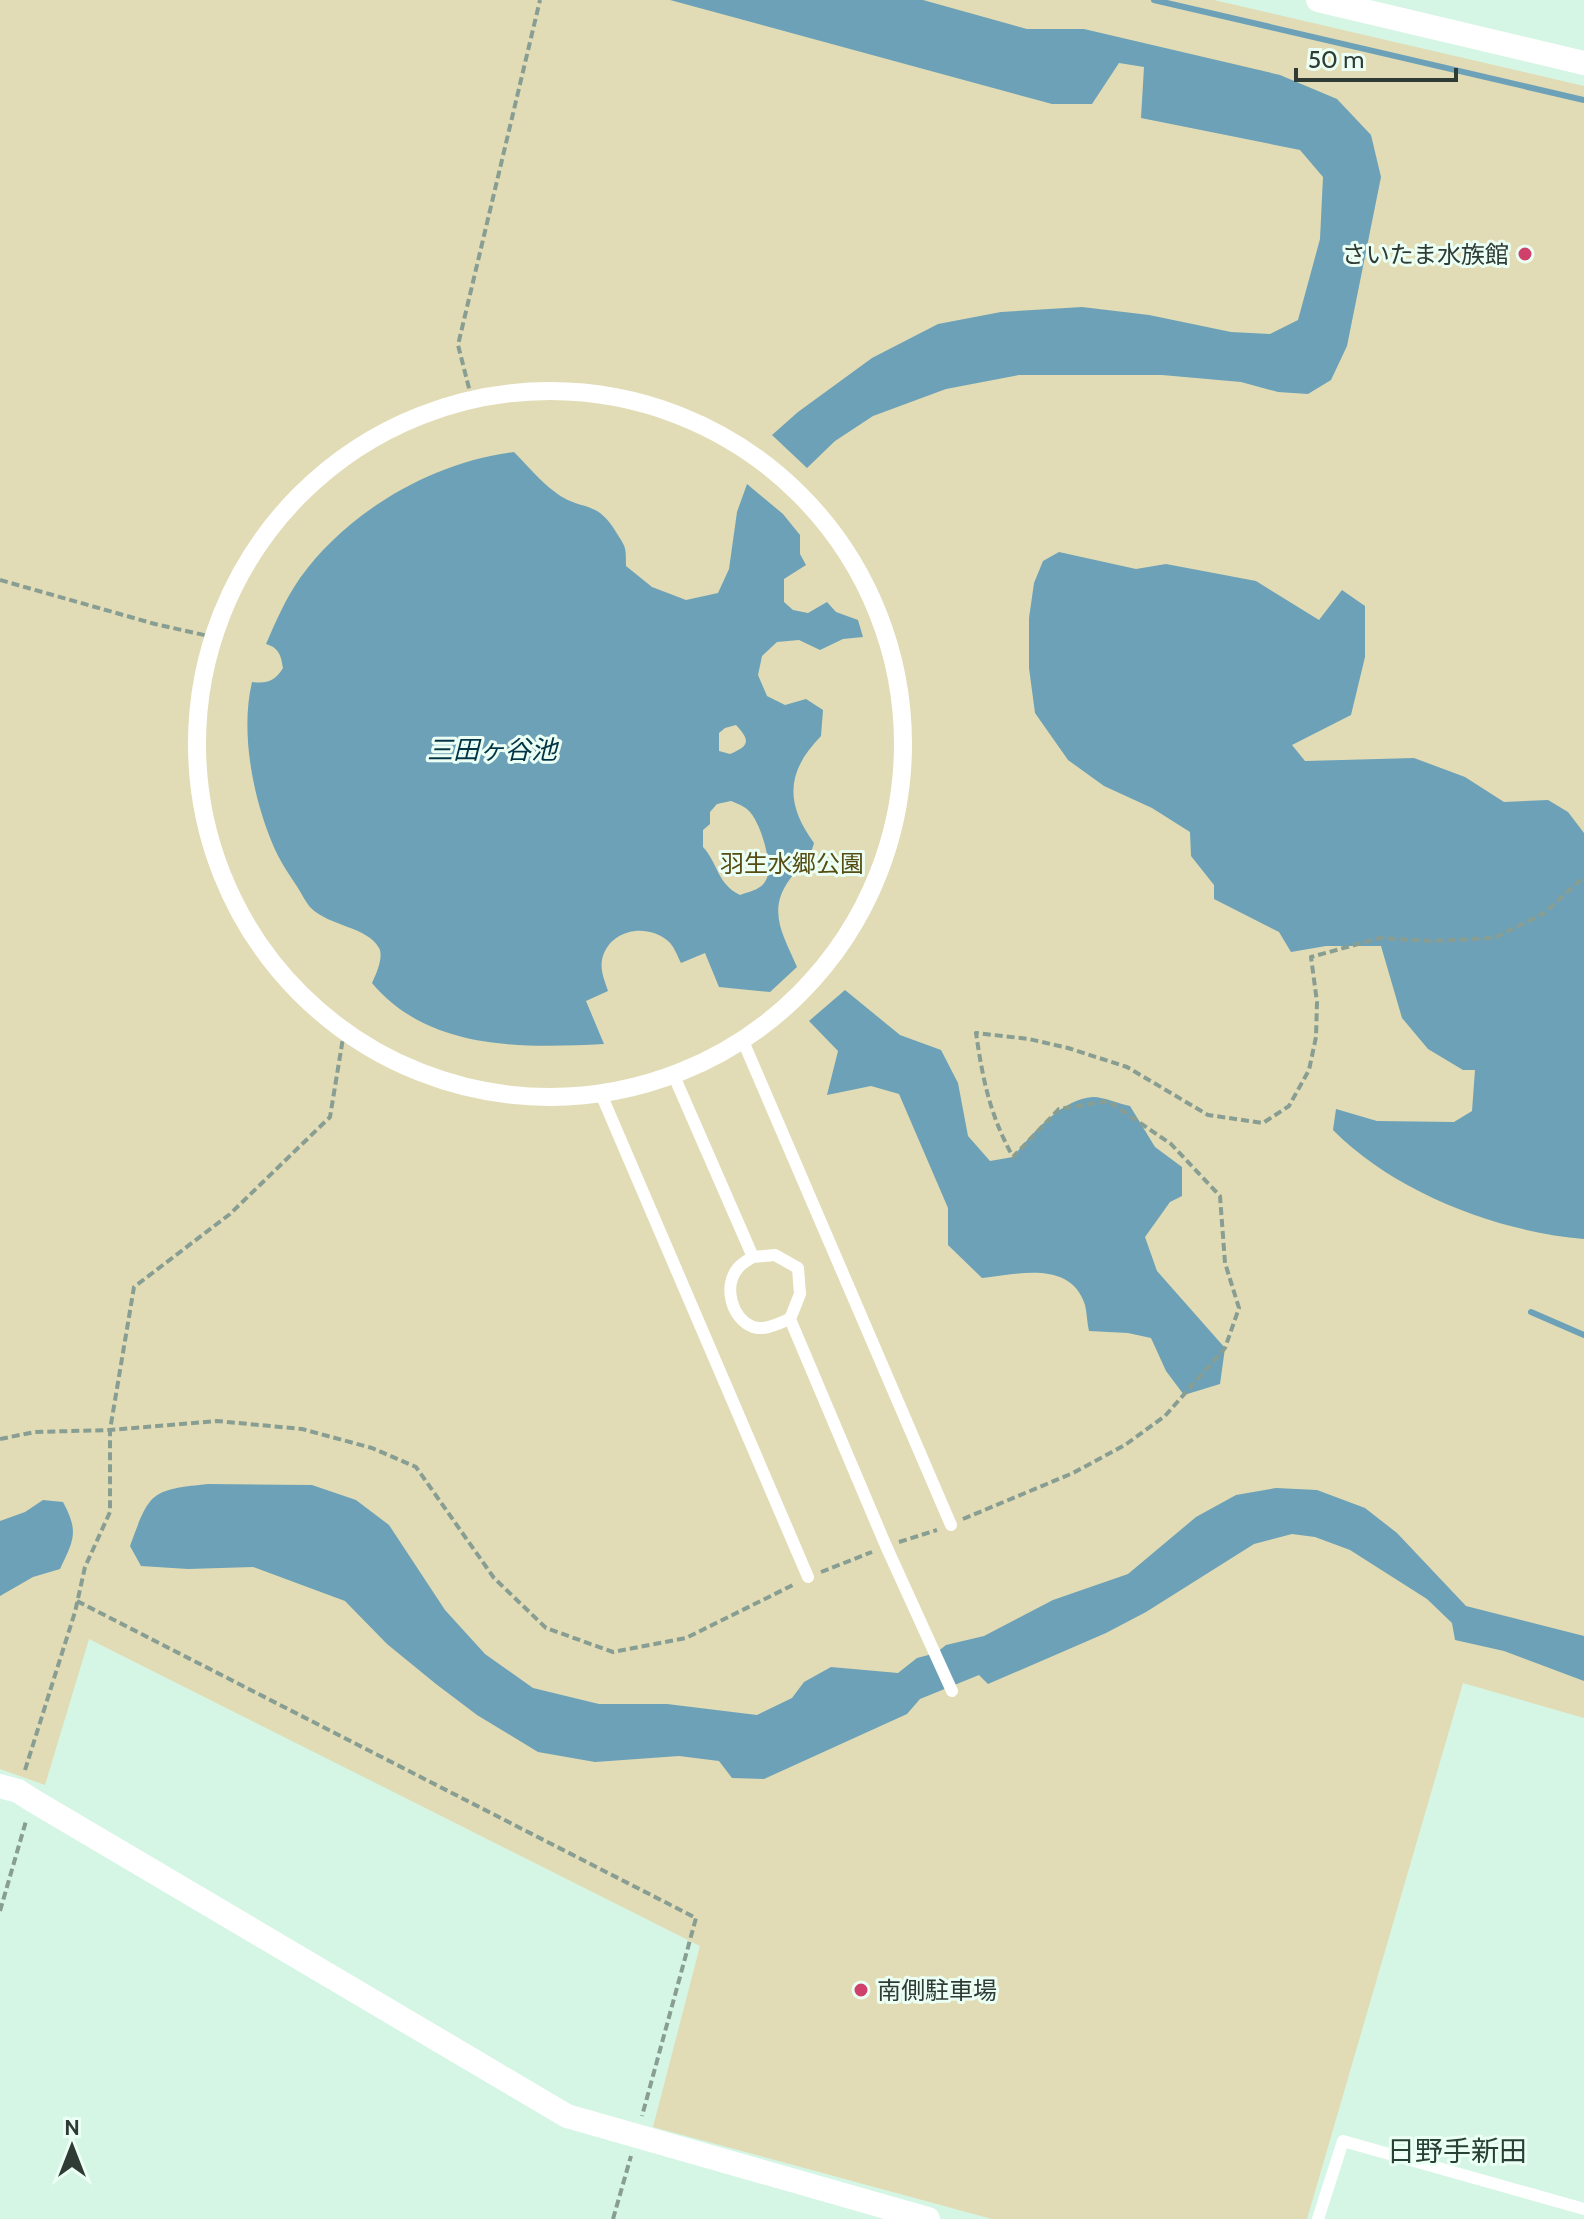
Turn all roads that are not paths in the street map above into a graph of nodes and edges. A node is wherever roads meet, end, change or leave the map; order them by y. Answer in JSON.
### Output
{"nodes":[{"id":1,"x":1318,"y":0,"type":"edge"},
{"id":2,"x":1584,"y":63,"type":"edge"},
{"id":3,"x":743,"y":1041,"type":"junction"},
{"id":4,"x":674,"y":1076,"type":"junction"},
{"id":5,"x":601,"y":1094,"type":"junction"},
{"id":6,"x":753,"y":1257,"type":"junction"},
{"id":7,"x":790,"y":1319,"type":"junction"},
{"id":8,"x":951,"y":1525,"type":"dead end"},
{"id":9,"x":808,"y":1577,"type":"dead end"},
{"id":10,"x":952,"y":1691,"type":"dead end"},
{"id":11,"x":17,"y":1792,"type":"edge"},
{"id":12,"x":1584,"y":2209,"type":"edge"},
{"id":13,"x":928,"y":2219,"type":"edge"},
{"id":14,"x":1318,"y":2219,"type":"edge"}],
"edges":[{"from":1,"to":2,"type":"street"},
{"from":3,"to":4,"type":"street"},
{"from":3,"to":5,"type":"street"},
{"from":3,"to":8,"type":"lane"},
{"from":4,"to":5,"type":"street"},
{"from":4,"to":6,"type":"lane"},
{"from":5,"to":9,"type":"lane"},
{"from":6,"to":7,"type":"lane"},
{"from":6,"to":7,"type":"lane"},
{"from":7,"to":10,"type":"lane"},
{"from":11,"to":13,"type":"street"},
{"from":12,"to":14,"type":"lane"}]}
